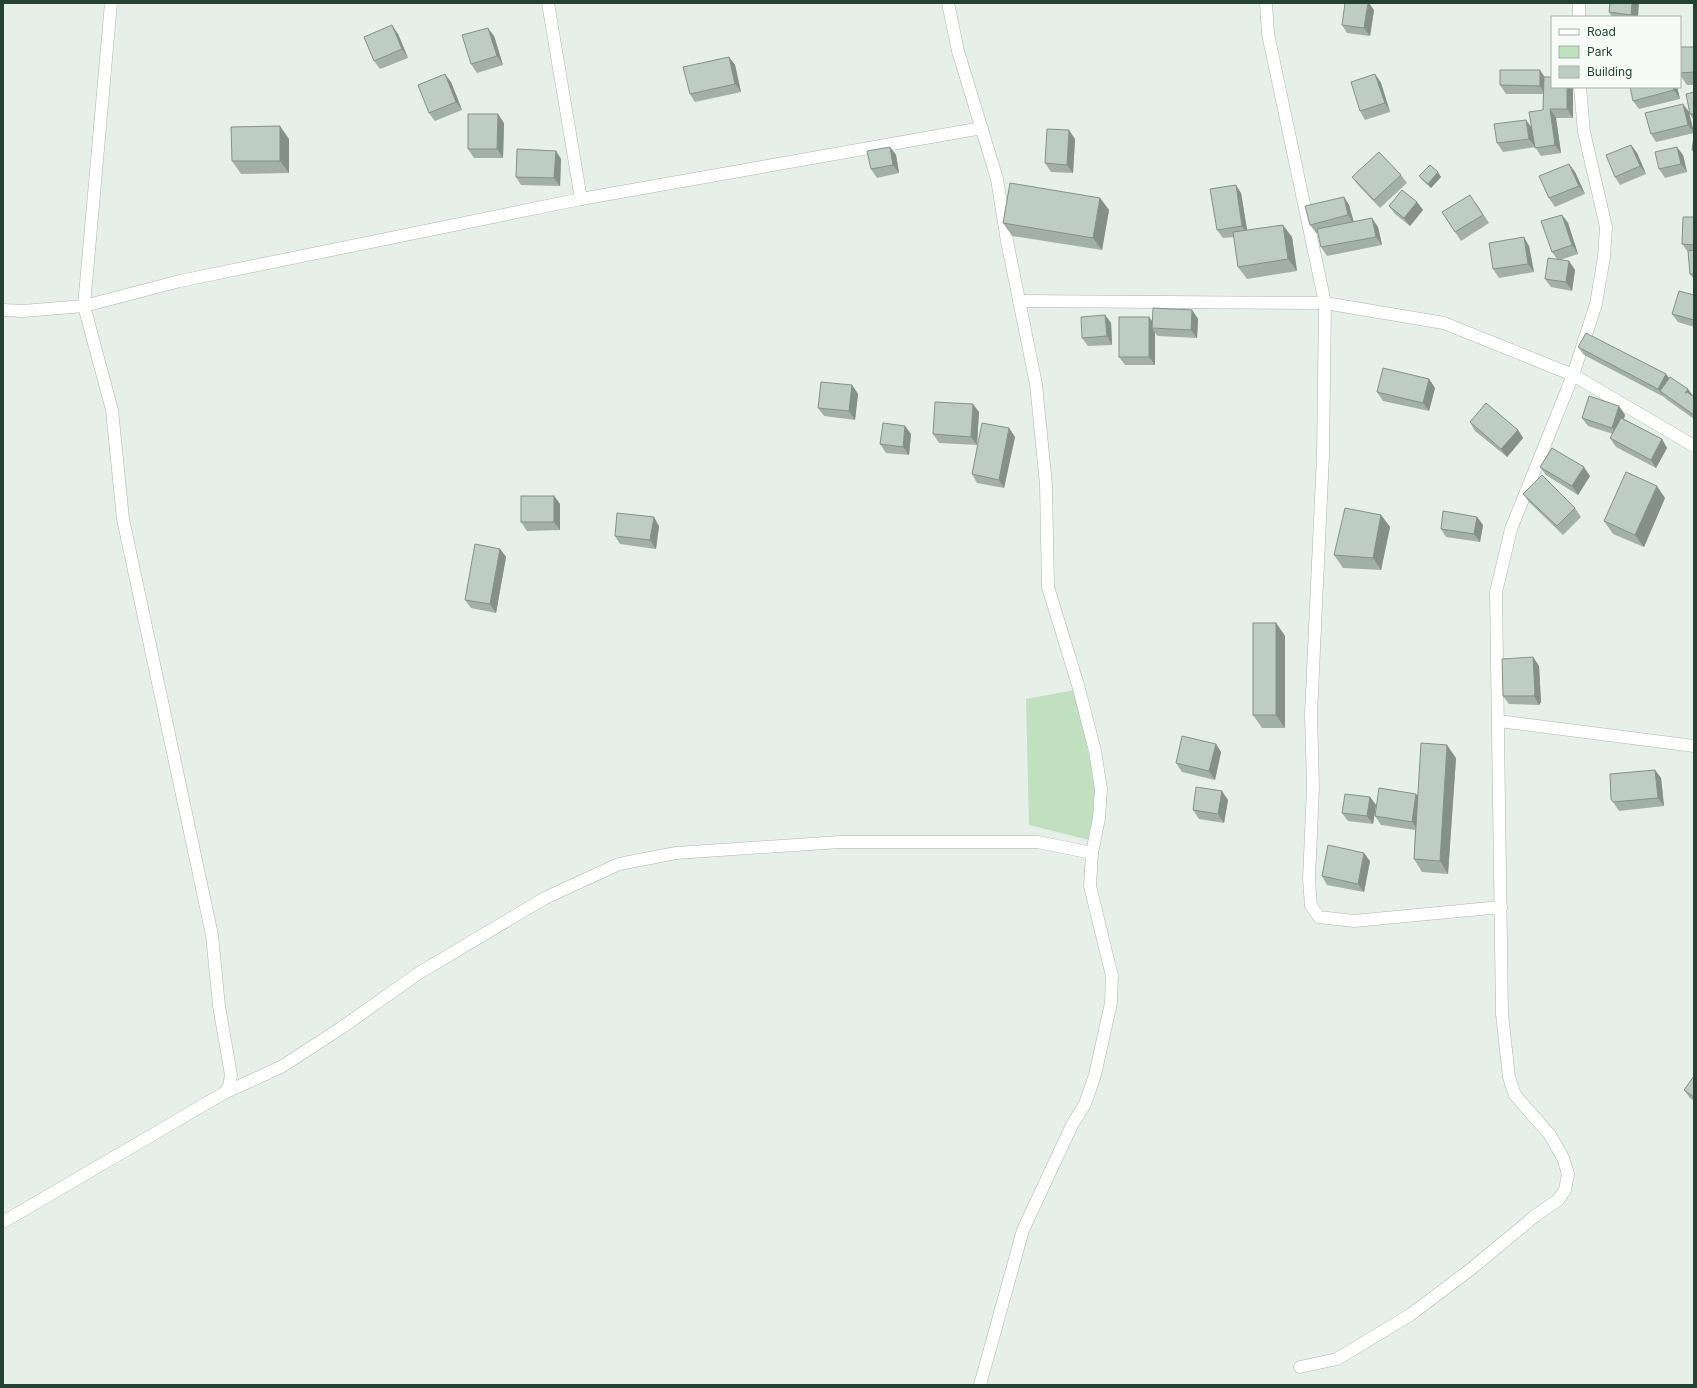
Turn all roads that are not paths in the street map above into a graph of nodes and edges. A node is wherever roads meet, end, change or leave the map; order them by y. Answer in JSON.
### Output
{"nodes":[{"id":1,"x":111,"y":3,"type":"edge"},
{"id":2,"x":548,"y":3,"type":"edge"},
{"id":3,"x":948,"y":3,"type":"edge"},
{"id":4,"x":1266,"y":3,"type":"edge"},
{"id":5,"x":1579,"y":3,"type":"edge"},
{"id":6,"x":1579,"y":16,"type":"edge"},
{"id":7,"x":1580,"y":88,"type":"edge"},
{"id":8,"x":982,"y":128,"type":"junction"},
{"id":9,"x":581,"y":199,"type":"junction"},
{"id":10,"x":1019,"y":301,"type":"junction"},
{"id":11,"x":1325,"y":303,"type":"junction"},
{"id":12,"x":84,"y":306,"type":"junction"},
{"id":13,"x":3,"y":310,"type":"edge"},
{"id":14,"x":1573,"y":375,"type":"junction"},
{"id":15,"x":1694,"y":446,"type":"edge"},
{"id":16,"x":1499,"y":721,"type":"junction"},
{"id":17,"x":1694,"y":746,"type":"edge"},
{"id":18,"x":1092,"y":853,"type":"junction"},
{"id":19,"x":1501,"y":907,"type":"junction"},
{"id":20,"x":224,"y":1093,"type":"junction"},
{"id":21,"x":3,"y":1222,"type":"edge"},
{"id":22,"x":1300,"y":1367,"type":"dead end"},
{"id":23,"x":980,"y":1385,"type":"edge"}],
"edges":[{"from":1,"to":12,"type":"street"},
{"from":2,"to":9,"type":"street"},
{"from":3,"to":8,"type":"street"},
{"from":4,"to":11,"type":"street"},
{"from":5,"to":6,"type":"street"},
{"from":7,"to":14,"type":"street"},
{"from":8,"to":9,"type":"street"},
{"from":8,"to":10,"type":"street"},
{"from":9,"to":12,"type":"street"},
{"from":10,"to":11,"type":"street"},
{"from":10,"to":18,"type":"street"},
{"from":11,"to":14,"type":"street"},
{"from":11,"to":19,"type":"street"},
{"from":12,"to":13,"type":"street"},
{"from":12,"to":20,"type":"street"},
{"from":14,"to":15,"type":"street"},
{"from":14,"to":16,"type":"street"},
{"from":16,"to":17,"type":"street"},
{"from":16,"to":19,"type":"street"},
{"from":18,"to":20,"type":"street"},
{"from":18,"to":23,"type":"street"},
{"from":19,"to":22,"type":"street"},
{"from":20,"to":21,"type":"street"}]}
